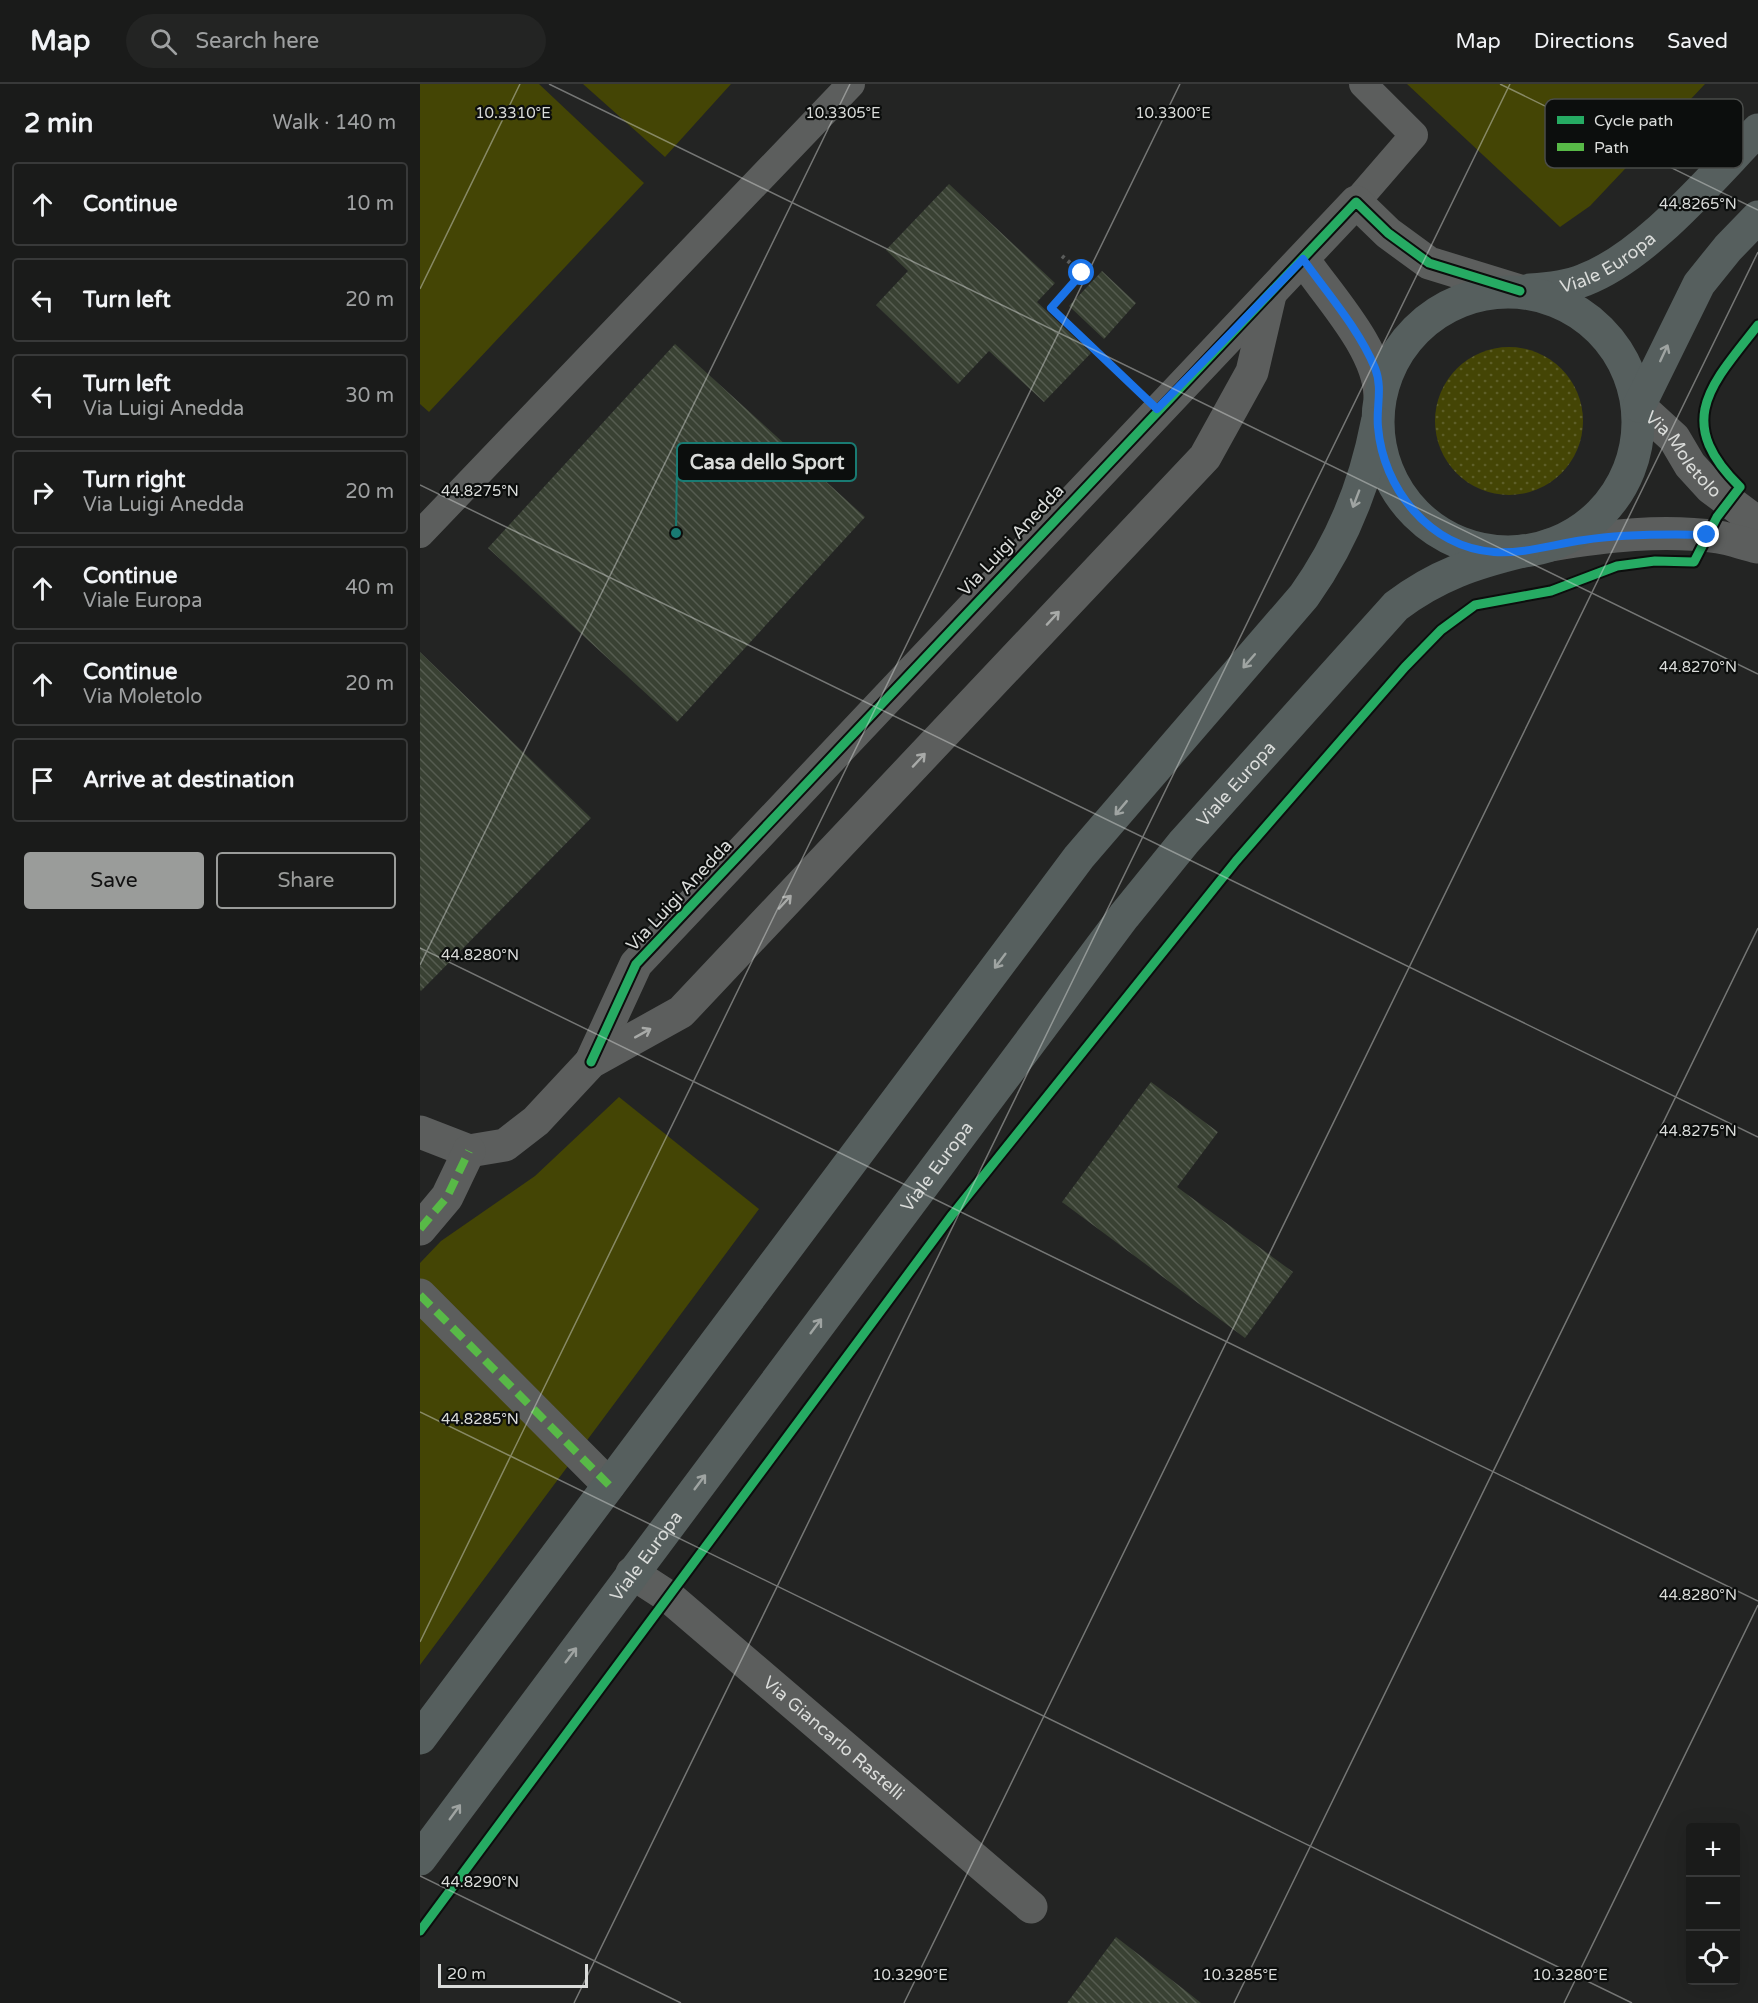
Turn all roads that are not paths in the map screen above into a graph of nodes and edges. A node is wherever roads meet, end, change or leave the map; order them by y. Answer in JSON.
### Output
{"nodes":[{"id":1,"x":851,"y":84,"type":"edge"},
{"id":2,"x":1363,"y":84,"type":"edge"},
{"id":3,"x":1758,"y":130,"type":"edge"},
{"id":4,"x":1743,"y":145,"type":"edge"},
{"id":5,"x":1721,"y":168,"type":"edge"},
{"id":6,"x":1356,"y":202,"type":"junction"},
{"id":7,"x":1758,"y":217,"type":"edge"},
{"id":8,"x":1303,"y":259,"type":"junction"},
{"id":9,"x":1520,"y":291,"type":"junction"},
{"id":10,"x":1270,"y":294,"type":"junction"},
{"id":11,"x":1639,"y":406,"type":"junction"},
{"id":12,"x":1379,"y":410,"type":"junction"},
{"id":13,"x":1758,"y":523,"type":"edge"},
{"id":14,"x":420,"y":534,"type":"edge"},
{"id":15,"x":1758,"y":547,"type":"edge"},
{"id":16,"x":1537,"y":548,"type":"junction"},
{"id":17,"x":591,"y":1062,"type":"junction"},
{"id":18,"x":420,"y":1132,"type":"edge"},
{"id":19,"x":469,"y":1151,"type":"junction"},
{"id":20,"x":420,"y":1229,"type":"edge"},
{"id":21,"x":420,"y":1295,"type":"edge"},
{"id":22,"x":609,"y":1485,"type":"junction"},
{"id":23,"x":632,"y":1573,"type":"junction"},
{"id":24,"x":420,"y":1738,"type":"edge"},
{"id":25,"x":420,"y":1859,"type":"edge"},
{"id":26,"x":1031,"y":1907,"type":"dead end"}],
"edges":[{"from":1,"to":14,"type":"lane"},
{"from":2,"to":6,"type":"lane"},
{"from":3,"to":4,"type":"main road","name":"Viale Europa"},
{"from":5,"to":9,"type":"main road","name":"Viale Europa"},
{"from":6,"to":8,"type":"street","name":"Via Luigi Anedda"},
{"from":6,"to":9,"type":"street"},
{"from":11,"to":7,"type":"main road","name":"Viale Europa","one_way":true},
{"from":8,"to":10,"type":"street","name":"Via Luigi Anedda"},
{"from":8,"to":12,"type":"street"},
{"from":9,"to":11,"type":"main road","name":"Viale Europa"},
{"from":9,"to":12,"type":"main road","name":"Viale Europa"},
{"from":10,"to":17,"type":"street","name":"Via Luigi Anedda"},
{"from":17,"to":10,"type":"street","name":"Via Luigi Anedda","one_way":true},
{"from":11,"to":13,"type":"street","name":"Via Moletolo"},
{"from":11,"to":16,"type":"main road","name":"Viale Europa"},
{"from":12,"to":16,"type":"main road","name":"Viale Europa"},
{"from":12,"to":22,"type":"main road","name":"Viale Europa","one_way":true},
{"from":15,"to":16,"type":"street"},
{"from":23,"to":16,"type":"main road","name":"Viale Europa","one_way":true},
{"from":17,"to":19,"type":"street","name":"Via Luigi Anedda"},
{"from":18,"to":19,"type":"street"},
{"from":19,"to":20,"type":"street"},
{"from":21,"to":22,"type":"street"},
{"from":22,"to":24,"type":"main road","name":"Viale Europa"},
{"from":25,"to":23,"type":"main road","name":"Viale Europa","one_way":true},
{"from":23,"to":26,"type":"street","name":"Via Giancarlo Rastelli"}]}
